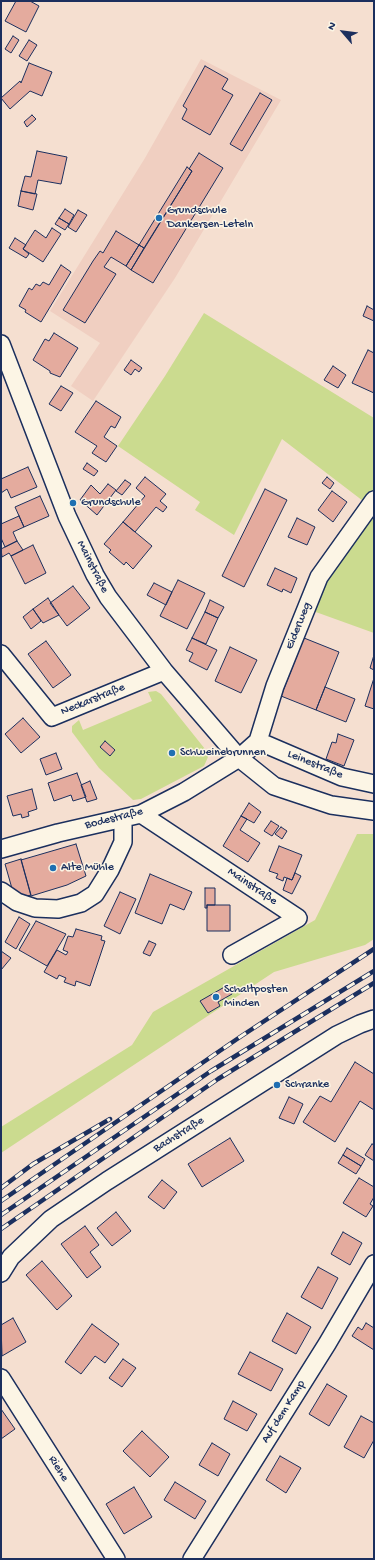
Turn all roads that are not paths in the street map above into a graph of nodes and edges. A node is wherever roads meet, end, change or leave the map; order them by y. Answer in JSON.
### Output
{"nodes":[{"id":1,"x":1,"y":344,"type":"edge"},
{"id":2,"x":374,"y":500,"type":"edge"},
{"id":3,"x":1,"y":654,"type":"edge"},
{"id":4,"x":164,"y":671,"type":"junction"},
{"id":5,"x":258,"y":741,"type":"junction"},
{"id":6,"x":239,"y":758,"type":"junction"},
{"id":7,"x":374,"y":784,"type":"edge"},
{"id":8,"x":374,"y":810,"type":"edge"},
{"id":9,"x":141,"y":814,"type":"junction"},
{"id":10,"x":123,"y":818,"type":"junction"},
{"id":11,"x":1,"y":848,"type":"edge"},
{"id":12,"x":1,"y":892,"type":"edge"},
{"id":13,"x":232,"y":955,"type":"dead end"},
{"id":14,"x":374,"y":1019,"type":"edge"},
{"id":15,"x":374,"y":1264,"type":"edge"},
{"id":16,"x":1,"y":1273,"type":"edge"},
{"id":17,"x":1,"y":1378,"type":"edge"},
{"id":18,"x":116,"y":1559,"type":"edge"},
{"id":19,"x":192,"y":1559,"type":"edge"}],
"edges":[{"from":1,"to":4,"type":"street","name":"Mainstraße"},
{"from":2,"to":5,"type":"street","name":"Eiderweg"},
{"from":3,"to":4,"type":"street","name":"Neckarstraße"},
{"from":4,"to":6,"type":"street","name":"Mainstraße"},
{"from":5,"to":6,"type":"street"},
{"from":5,"to":7,"type":"street","name":"Leinestraße"},
{"from":6,"to":8,"type":"street","name":"Mainstraße"},
{"from":6,"to":9,"type":"street","name":"Bodestraße"},
{"from":9,"to":10,"type":"street","name":"Bodestraße"},
{"from":9,"to":13,"type":"street","name":"Mainstraße"},
{"from":10,"to":11,"type":"street","name":"Bodestraße"},
{"from":10,"to":12,"type":"street"},
{"from":14,"to":16,"type":"street","name":"Bachstraße"},
{"from":15,"to":19,"type":"street","name":"Auf dem Kamp"},
{"from":17,"to":18,"type":"street","name":"Riehe"}]}
